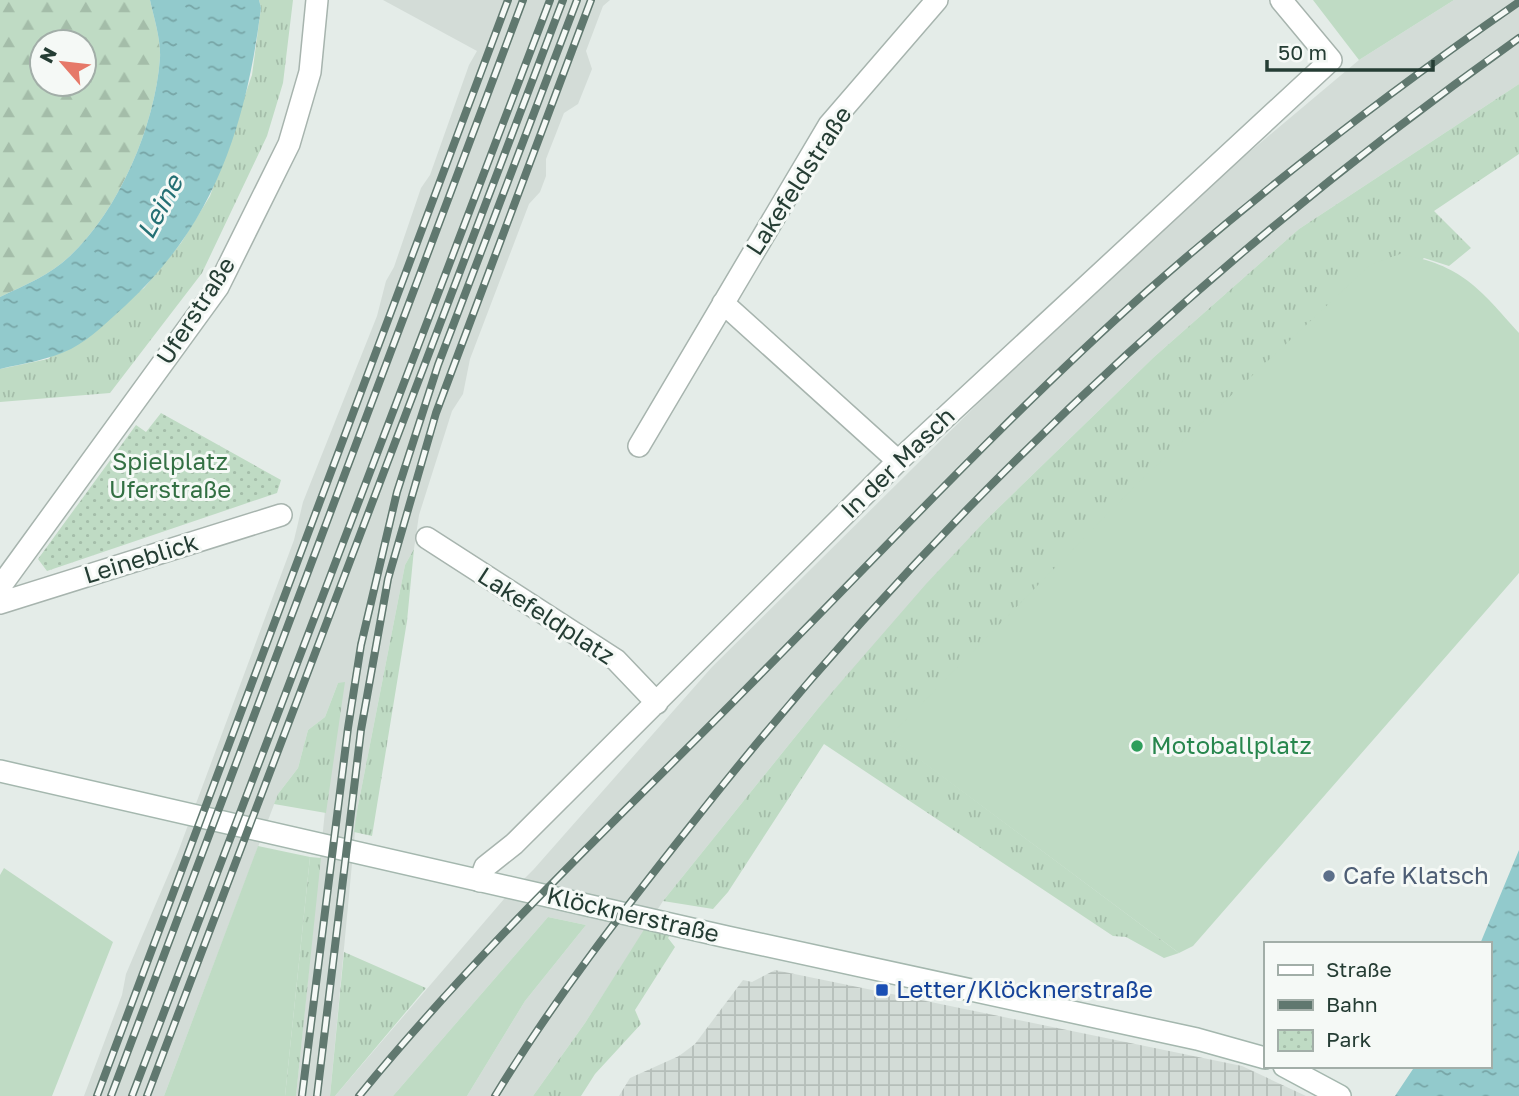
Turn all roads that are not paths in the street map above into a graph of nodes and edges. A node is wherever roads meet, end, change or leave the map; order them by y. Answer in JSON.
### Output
{"nodes":[{"id":1,"x":317,"y":0,"type":"edge"},
{"id":2,"x":937,"y":0,"type":"edge"},
{"id":3,"x":1281,"y":0,"type":"edge"},
{"id":4,"x":723,"y":303,"type":"junction"},
{"id":5,"x":639,"y":446,"type":"dead end"},
{"id":6,"x":898,"y":461,"type":"junction"},
{"id":7,"x":281,"y":515,"type":"dead end"},
{"id":8,"x":426,"y":538,"type":"dead end"},
{"id":9,"x":0,"y":587,"type":"edge"},
{"id":10,"x":0,"y":603,"type":"edge"},
{"id":11,"x":657,"y":703,"type":"junction"},
{"id":12,"x":0,"y":771,"type":"edge"},
{"id":13,"x":480,"y":880,"type":"junction"},
{"id":14,"x":1264,"y":1058,"type":"edge"},
{"id":15,"x":1288,"y":1068,"type":"edge"},
{"id":16,"x":1339,"y":1096,"type":"edge"}],
"edges":[{"from":1,"to":9,"type":"street","name":"Uferstraße"},
{"from":2,"to":4,"type":"street","name":"Lakefeldstraße"},
{"from":3,"to":6,"type":"street","name":"In der Masch"},
{"from":4,"to":5,"type":"street","name":"Lakefeldstraße"},
{"from":4,"to":6,"type":"street"},
{"from":6,"to":11,"type":"street","name":"In der Masch"},
{"from":7,"to":10,"type":"street","name":"Leineblick"},
{"from":8,"to":11,"type":"street","name":"Lakefeldplatz"},
{"from":11,"to":13,"type":"street","name":"In der Masch"},
{"from":12,"to":13,"type":"street","name":"Klöcknerstraße"},
{"from":13,"to":14,"type":"street","name":"Klöcknerstraße"},
{"from":15,"to":16,"type":"street"}]}
